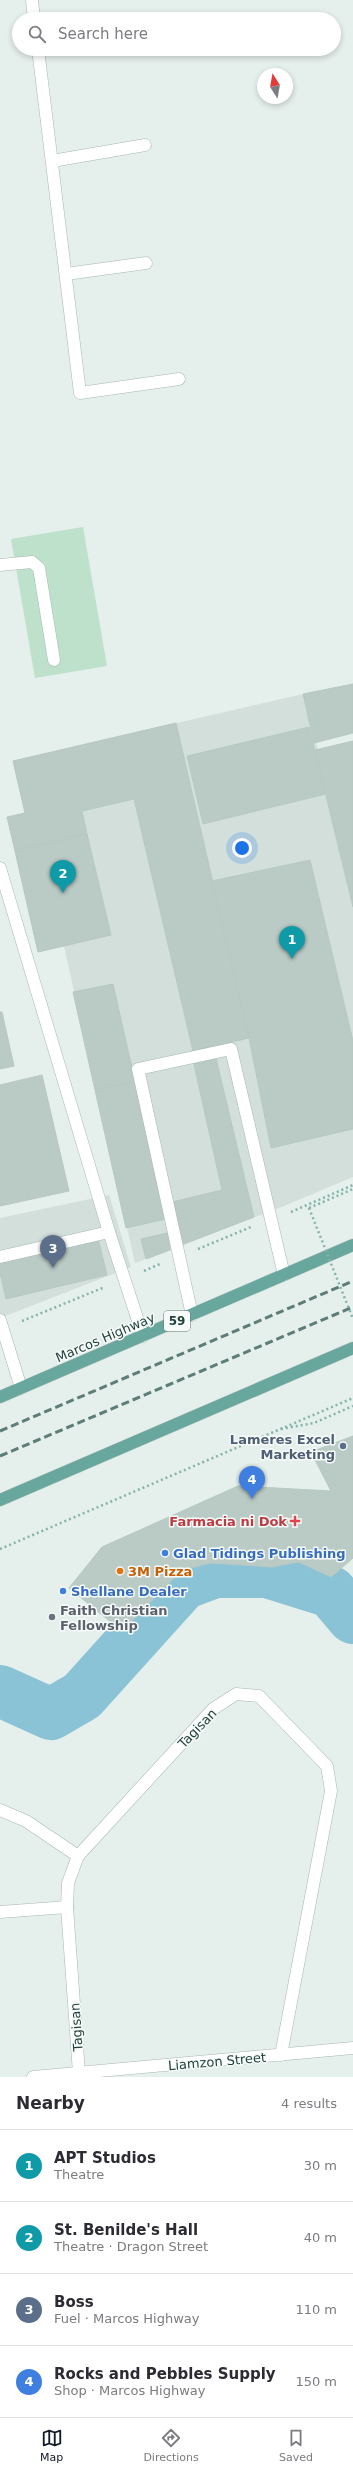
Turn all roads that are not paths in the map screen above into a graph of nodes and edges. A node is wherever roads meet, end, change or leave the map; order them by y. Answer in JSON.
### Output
{"nodes":[{"id":1,"x":32,"y":0,"type":"edge"},
{"id":2,"x":33,"y":12,"type":"edge"},
{"id":3,"x":39,"y":56,"type":"edge"},
{"id":4,"x":145,"y":145,"type":"dead end"},
{"id":5,"x":52,"y":161,"type":"junction"},
{"id":6,"x":146,"y":263,"type":"dead end"},
{"id":7,"x":66,"y":274,"type":"junction"},
{"id":8,"x":179,"y":378,"type":"dead end"},
{"id":9,"x":0,"y":565,"type":"edge"},
{"id":10,"x":54,"y":660,"type":"dead end"},
{"id":11,"x":0,"y":868,"type":"edge"},
{"id":12,"x":109,"y":1232,"type":"junction"},
{"id":13,"x":353,"y":1245,"type":"edge"},
{"id":14,"x":0,"y":1257,"type":"edge"},
{"id":15,"x":284,"y":1275,"type":"junction"},
{"id":16,"x":192,"y":1315,"type":"junction"},
{"id":17,"x":0,"y":1320,"type":"edge"},
{"id":18,"x":143,"y":1336,"type":"junction"},
{"id":19,"x":353,"y":1348,"type":"edge"},
{"id":20,"x":21,"y":1388,"type":"junction"},
{"id":21,"x":0,"y":1397,"type":"edge"},
{"id":22,"x":0,"y":1500,"type":"edge"},
{"id":23,"x":0,"y":1810,"type":"edge"},
{"id":24,"x":78,"y":1856,"type":"junction"},
{"id":25,"x":67,"y":1906,"type":"junction"},
{"id":26,"x":0,"y":1912,"type":"edge"},
{"id":27,"x":353,"y":2048,"type":"edge"},
{"id":28,"x":281,"y":2055,"type":"junction"},
{"id":29,"x":79,"y":2073,"type":"junction"},
{"id":30,"x":34,"y":2077,"type":"edge"}],
"edges":[{"from":1,"to":2,"type":"street"},
{"from":3,"to":5,"type":"street"},
{"from":4,"to":5,"type":"street"},
{"from":5,"to":7,"type":"street"},
{"from":6,"to":7,"type":"street"},
{"from":7,"to":8,"type":"street"},
{"from":9,"to":10,"type":"street"},
{"from":11,"to":12,"type":"street"},
{"from":12,"to":14,"type":"street"},
{"from":12,"to":18,"type":"street"},
{"from":13,"to":15,"type":"main road","name":"Marcos Highway","number":"59"},
{"from":15,"to":16,"type":"main road","name":"Marcos Highway","number":"59"},
{"from":15,"to":16,"type":"street"},
{"from":16,"to":18,"type":"main road","name":"Marcos Highway","number":"59"},
{"from":17,"to":20,"type":"street"},
{"from":18,"to":20,"type":"main road","name":"Marcos Highway","number":"59"},
{"from":19,"to":22,"type":"main road"},
{"from":20,"to":21,"type":"main road","name":"Marcos Highway","number":"59"},
{"from":23,"to":24,"type":"street"},
{"from":24,"to":25,"type":"street","name":"Tagisan"},
{"from":24,"to":28,"type":"street","name":"Tagisan"},
{"from":25,"to":26,"type":"street"},
{"from":25,"to":29,"type":"street","name":"Tagisan"},
{"from":27,"to":28,"type":"street","name":"Liamzon Street"},
{"from":28,"to":29,"type":"street","name":"Liamzon Street"},
{"from":29,"to":30,"type":"street","name":"Liamzon Street"}]}
